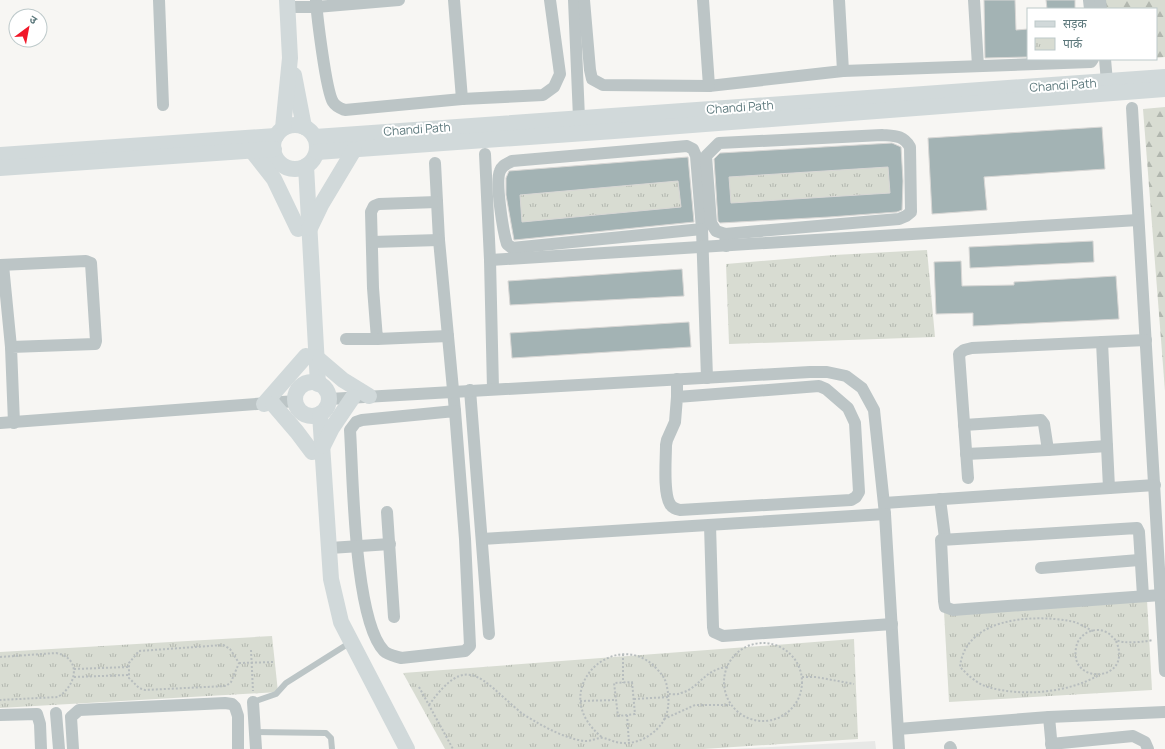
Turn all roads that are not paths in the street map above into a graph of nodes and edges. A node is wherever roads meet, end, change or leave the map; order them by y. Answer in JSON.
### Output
{"nodes":[{"id":1,"x":159,"y":0,"type":"edge"},
{"id":2,"x":399,"y":0,"type":"edge"},
{"id":3,"x":454,"y":0,"type":"edge"},
{"id":4,"x":550,"y":0,"type":"edge"},
{"id":5,"x":574,"y":0,"type":"edge"},
{"id":6,"x":584,"y":0,"type":"edge"},
{"id":7,"x":703,"y":0,"type":"edge"},
{"id":8,"x":838,"y":0,"type":"edge"},
{"id":9,"x":974,"y":0,"type":"edge"},
{"id":10,"x":287,"y":4,"type":"edge"},
{"id":11,"x":316,"y":4,"type":"edge"},
{"id":12,"x":290,"y":58,"type":"junction"},
{"id":13,"x":1092,"y":60,"type":"edge"},
{"id":14,"x":1105,"y":60,"type":"edge"},
{"id":15,"x":978,"y":66,"type":"junction"},
{"id":16,"x":843,"y":71,"type":"junction"},
{"id":17,"x":1165,"y":77,"type":"edge"},
{"id":18,"x":1107,"y":82,"type":"junction"},
{"id":19,"x":709,"y":86,"type":"junction"},
{"id":20,"x":1165,"y":89,"type":"edge"},
{"id":21,"x":1135,"y":91,"type":"junction"},
{"id":22,"x":1165,"y":94,"type":"edge"},
{"id":23,"x":462,"y":99,"type":"junction"},
{"id":24,"x":163,"y":105,"type":"dead end"},
{"id":25,"x":1132,"y":108,"type":"dead end"},
{"id":26,"x":579,"y":118,"type":"junction"},
{"id":27,"x":278,"y":138,"type":"junction"},
{"id":28,"x":312,"y":138,"type":"junction"},
{"id":29,"x":354,"y":150,"type":"junction"},
{"id":30,"x":252,"y":151,"type":"junction"},
{"id":31,"x":485,"y":154,"type":"dead end"},
{"id":32,"x":0,"y":155,"type":"edge"},
{"id":33,"x":435,"y":163,"type":"dead end"},
{"id":34,"x":300,"y":167,"type":"junction"},
{"id":35,"x":0,"y":168,"type":"edge"},
{"id":36,"x":437,"y":202,"type":"junction"},
{"id":37,"x":906,"y":216,"type":"junction"},
{"id":38,"x":1138,"y":220,"type":"junction"},
{"id":39,"x":702,"y":229,"type":"junction"},
{"id":40,"x":725,"y":234,"type":"junction"},
{"id":41,"x":906,"y":235,"type":"junction"},
{"id":42,"x":304,"y":236,"type":"junction"},
{"id":43,"x":439,"y":240,"type":"junction"},
{"id":44,"x":372,"y":242,"type":"junction"},
{"id":45,"x":726,"y":246,"type":"junction"},
{"id":46,"x":703,"y":248,"type":"junction"},
{"id":47,"x":490,"y":260,"type":"junction"},
{"id":48,"x":1,"y":265,"type":"edge"},
{"id":49,"x":448,"y":336,"type":"junction"},
{"id":50,"x":346,"y":339,"type":"dead end"},
{"id":51,"x":377,"y":339,"type":"junction"},
{"id":52,"x":1146,"y":340,"type":"junction"},
{"id":53,"x":1102,"y":342,"type":"junction"},
{"id":54,"x":11,"y":347,"type":"junction"},
{"id":55,"x":311,"y":357,"type":"junction"},
{"id":56,"x":706,"y":378,"type":"junction"},
{"id":57,"x":677,"y":379,"type":"junction"},
{"id":58,"x":313,"y":384,"type":"junction"},
{"id":59,"x":493,"y":389,"type":"junction"},
{"id":60,"x":470,"y":390,"type":"junction"},
{"id":61,"x":452,"y":392,"type":"junction"},
{"id":62,"x":361,"y":397,"type":"junction"},
{"id":63,"x":677,"y":397,"type":"junction"},
{"id":64,"x":329,"y":399,"type":"junction"},
{"id":65,"x":296,"y":401,"type":"junction"},
{"id":66,"x":268,"y":404,"type":"junction"},
{"id":67,"x":455,"y":411,"type":"junction"},
{"id":68,"x":315,"y":415,"type":"junction"},
{"id":69,"x":0,"y":423,"type":"edge"},
{"id":70,"x":14,"y":423,"type":"junction"},
{"id":71,"x":964,"y":426,"type":"junction"},
{"id":72,"x":1107,"y":446,"type":"junction"},
{"id":73,"x":317,"y":449,"type":"junction"},
{"id":74,"x":1048,"y":450,"type":"junction"},
{"id":75,"x":966,"y":454,"type":"junction"},
{"id":76,"x":968,"y":478,"type":"dead end"},
{"id":77,"x":1155,"y":485,"type":"junction"},
{"id":78,"x":1109,"y":488,"type":"junction"},
{"id":79,"x":856,"y":497,"type":"junction"},
{"id":80,"x":940,"y":499,"type":"junction"},
{"id":81,"x":885,"y":508,"type":"junction"},
{"id":82,"x":387,"y":512,"type":"dead end"},
{"id":83,"x":858,"y":516,"type":"junction"},
{"id":84,"x":710,"y":525,"type":"junction"},
{"id":85,"x":945,"y":538,"type":"junction"},
{"id":86,"x":482,"y":539,"type":"junction"},
{"id":87,"x":390,"y":544,"type":"junction"},
{"id":88,"x":358,"y":547,"type":"junction"},
{"id":89,"x":330,"y":548,"type":"junction"},
{"id":90,"x":1139,"y":560,"type":"junction"},
{"id":91,"x":1041,"y":568,"type":"dead end"},
{"id":92,"x":1161,"y":595,"type":"junction"},
{"id":93,"x":1143,"y":596,"type":"junction"},
{"id":94,"x":394,"y":617,"type":"dead end"},
{"id":95,"x":892,"y":624,"type":"junction"},
{"id":96,"x":489,"y":634,"type":"dead end"},
{"id":97,"x":347,"y":645,"type":"junction"},
{"id":98,"x":1165,"y":671,"type":"edge"},
{"id":99,"x":253,"y":702,"type":"joint"},
{"id":100,"x":1165,"y":712,"type":"edge"},
{"id":101,"x":56,"y":713,"type":"dead end"},
{"id":102,"x":0,"y":715,"type":"edge"},
{"id":103,"x":1049,"y":717,"type":"junction"},
{"id":104,"x":898,"y":729,"type":"junction"},
{"id":105,"x":255,"y":732,"type":"junction"},
{"id":106,"x":1052,"y":746,"type":"edge"},
{"id":107,"x":41,"y":749,"type":"edge"},
{"id":108,"x":59,"y":749,"type":"edge"},
{"id":109,"x":73,"y":749,"type":"edge"},
{"id":110,"x":238,"y":749,"type":"edge"},
{"id":111,"x":256,"y":749,"type":"edge"},
{"id":112,"x":332,"y":749,"type":"edge"},
{"id":113,"x":394,"y":749,"type":"edge"},
{"id":114,"x":407,"y":749,"type":"edge"},
{"id":115,"x":899,"y":749,"type":"edge"},
{"id":116,"x":1148,"y":749,"type":"edge"}],
"edges":[{"from":1,"to":24,"type":"street"},
{"from":2,"to":11,"type":"street"},
{"from":3,"to":23,"type":"street"},
{"from":4,"to":23,"type":"street"},
{"from":5,"to":26,"type":"street"},
{"from":6,"to":19,"type":"street"},
{"from":7,"to":19,"type":"street"},
{"from":8,"to":16,"type":"street"},
{"from":9,"to":15,"type":"street"},
{"from":10,"to":11,"type":"street"},
{"from":10,"to":12,"type":"main road"},
{"from":11,"to":23,"type":"street"},
{"from":12,"to":27,"type":"main road"},
{"from":12,"to":28,"type":"main road"},
{"from":13,"to":15,"type":"street"},
{"from":14,"to":18,"type":"street"},
{"from":15,"to":16,"type":"street"},
{"from":16,"to":19,"type":"street"},
{"from":17,"to":18,"type":"main road","name":"Chandi Path"},
{"from":18,"to":26,"type":"main road","name":"Chandi Path"},
{"from":20,"to":21,"type":"main road","name":"Chandi Path"},
{"from":21,"to":22,"type":"main road"},
{"from":21,"to":29,"type":"main road","name":"Chandi Path"},
{"from":25,"to":38,"type":"street"},
{"from":26,"to":28,"type":"main road","name":"Chandi Path"},
{"from":27,"to":28,"type":"main road"},
{"from":27,"to":30,"type":"main road"},
{"from":27,"to":32,"type":"main road"},
{"from":27,"to":34,"type":"main road"},
{"from":28,"to":29,"type":"main road","name":"Chandi Path"},
{"from":28,"to":34,"type":"main road"},
{"from":29,"to":42,"type":"main road"},
{"from":30,"to":35,"type":"main road"},
{"from":30,"to":42,"type":"main road"},
{"from":31,"to":47,"type":"street"},
{"from":33,"to":36,"type":"street"},
{"from":34,"to":42,"type":"main road"},
{"from":36,"to":43,"type":"street"},
{"from":36,"to":44,"type":"street"},
{"from":37,"to":40,"type":"street"},
{"from":37,"to":40,"type":"street"},
{"from":37,"to":41,"type":"street"},
{"from":38,"to":41,"type":"street"},
{"from":38,"to":52,"type":"street"},
{"from":39,"to":39,"type":"street"},
{"from":39,"to":46,"type":"street"},
{"from":40,"to":45,"type":"street"},
{"from":41,"to":45,"type":"street"},
{"from":42,"to":55,"type":"main road"},
{"from":43,"to":44,"type":"street"},
{"from":43,"to":49,"type":"street"},
{"from":44,"to":51,"type":"street"},
{"from":45,"to":46,"type":"street"},
{"from":46,"to":47,"type":"street"},
{"from":46,"to":56,"type":"street"},
{"from":47,"to":59,"type":"street"},
{"from":48,"to":54,"type":"street"},
{"from":48,"to":54,"type":"street"},
{"from":49,"to":51,"type":"street"},
{"from":49,"to":61,"type":"street"},
{"from":50,"to":51,"type":"street"},
{"from":52,"to":53,"type":"street"},
{"from":52,"to":77,"type":"street"},
{"from":53,"to":71,"type":"street"},
{"from":53,"to":72,"type":"street"},
{"from":54,"to":70,"type":"street"},
{"from":55,"to":58,"type":"main road"},
{"from":55,"to":62,"type":"main road"},
{"from":55,"to":66,"type":"main road"},
{"from":56,"to":57,"type":"street"},
{"from":56,"to":81,"type":"street"},
{"from":57,"to":59,"type":"street"},
{"from":57,"to":63,"type":"street"},
{"from":58,"to":64,"type":"main road"},
{"from":58,"to":65,"type":"main road"},
{"from":59,"to":60,"type":"street"},
{"from":60,"to":61,"type":"street"},
{"from":60,"to":86,"type":"street"},
{"from":61,"to":62,"type":"street"},
{"from":61,"to":67,"type":"street"},
{"from":62,"to":64,"type":"street"},
{"from":62,"to":73,"type":"main road"},
{"from":63,"to":79,"type":"street"},
{"from":63,"to":79,"type":"street"},
{"from":64,"to":68,"type":"main road"},
{"from":65,"to":66,"type":"street"},
{"from":65,"to":68,"type":"main road"},
{"from":66,"to":70,"type":"street"},
{"from":66,"to":73,"type":"main road"},
{"from":67,"to":88,"type":"street"},
{"from":67,"to":88,"type":"street"},
{"from":68,"to":73,"type":"main road"},
{"from":69,"to":70,"type":"street"},
{"from":71,"to":74,"type":"street"},
{"from":71,"to":75,"type":"street"},
{"from":72,"to":74,"type":"street"},
{"from":72,"to":78,"type":"street"},
{"from":73,"to":89,"type":"main road"},
{"from":73,"to":97,"type":"main road"},
{"from":74,"to":75,"type":"street"},
{"from":75,"to":76,"type":"street"},
{"from":77,"to":78,"type":"street"},
{"from":77,"to":92,"type":"street"},
{"from":78,"to":80,"type":"street"},
{"from":79,"to":83,"type":"street"},
{"from":80,"to":81,"type":"street"},
{"from":80,"to":85,"type":"street"},
{"from":81,"to":83,"type":"street"},
{"from":81,"to":95,"type":"street"},
{"from":82,"to":87,"type":"street"},
{"from":83,"to":84,"type":"street"},
{"from":84,"to":86,"type":"street"},
{"from":84,"to":95,"type":"street"},
{"from":85,"to":90,"type":"street"},
{"from":85,"to":93,"type":"street"},
{"from":86,"to":96,"type":"street"},
{"from":87,"to":88,"type":"street"},
{"from":87,"to":94,"type":"street"},
{"from":88,"to":89,"type":"street"},
{"from":89,"to":97,"type":"main road"},
{"from":90,"to":91,"type":"street"},
{"from":90,"to":93,"type":"street"},
{"from":92,"to":93,"type":"street"},
{"from":92,"to":98,"type":"street"},
{"from":95,"to":104,"type":"street"},
{"from":97,"to":99,"type":"lane"},
{"from":97,"to":113,"type":"main road"},
{"from":97,"to":114,"type":"main road"},
{"from":99,"to":105,"type":"street"},
{"from":100,"to":103,"type":"street"},
{"from":101,"to":108,"type":"street"},
{"from":102,"to":107,"type":"street"},
{"from":103,"to":104,"type":"street"},
{"from":103,"to":106,"type":"street"},
{"from":104,"to":115,"type":"street"},
{"from":105,"to":111,"type":"street"},
{"from":105,"to":112,"type":"lane"},
{"from":106,"to":116,"type":"street"},
{"from":109,"to":110,"type":"street"}]}
